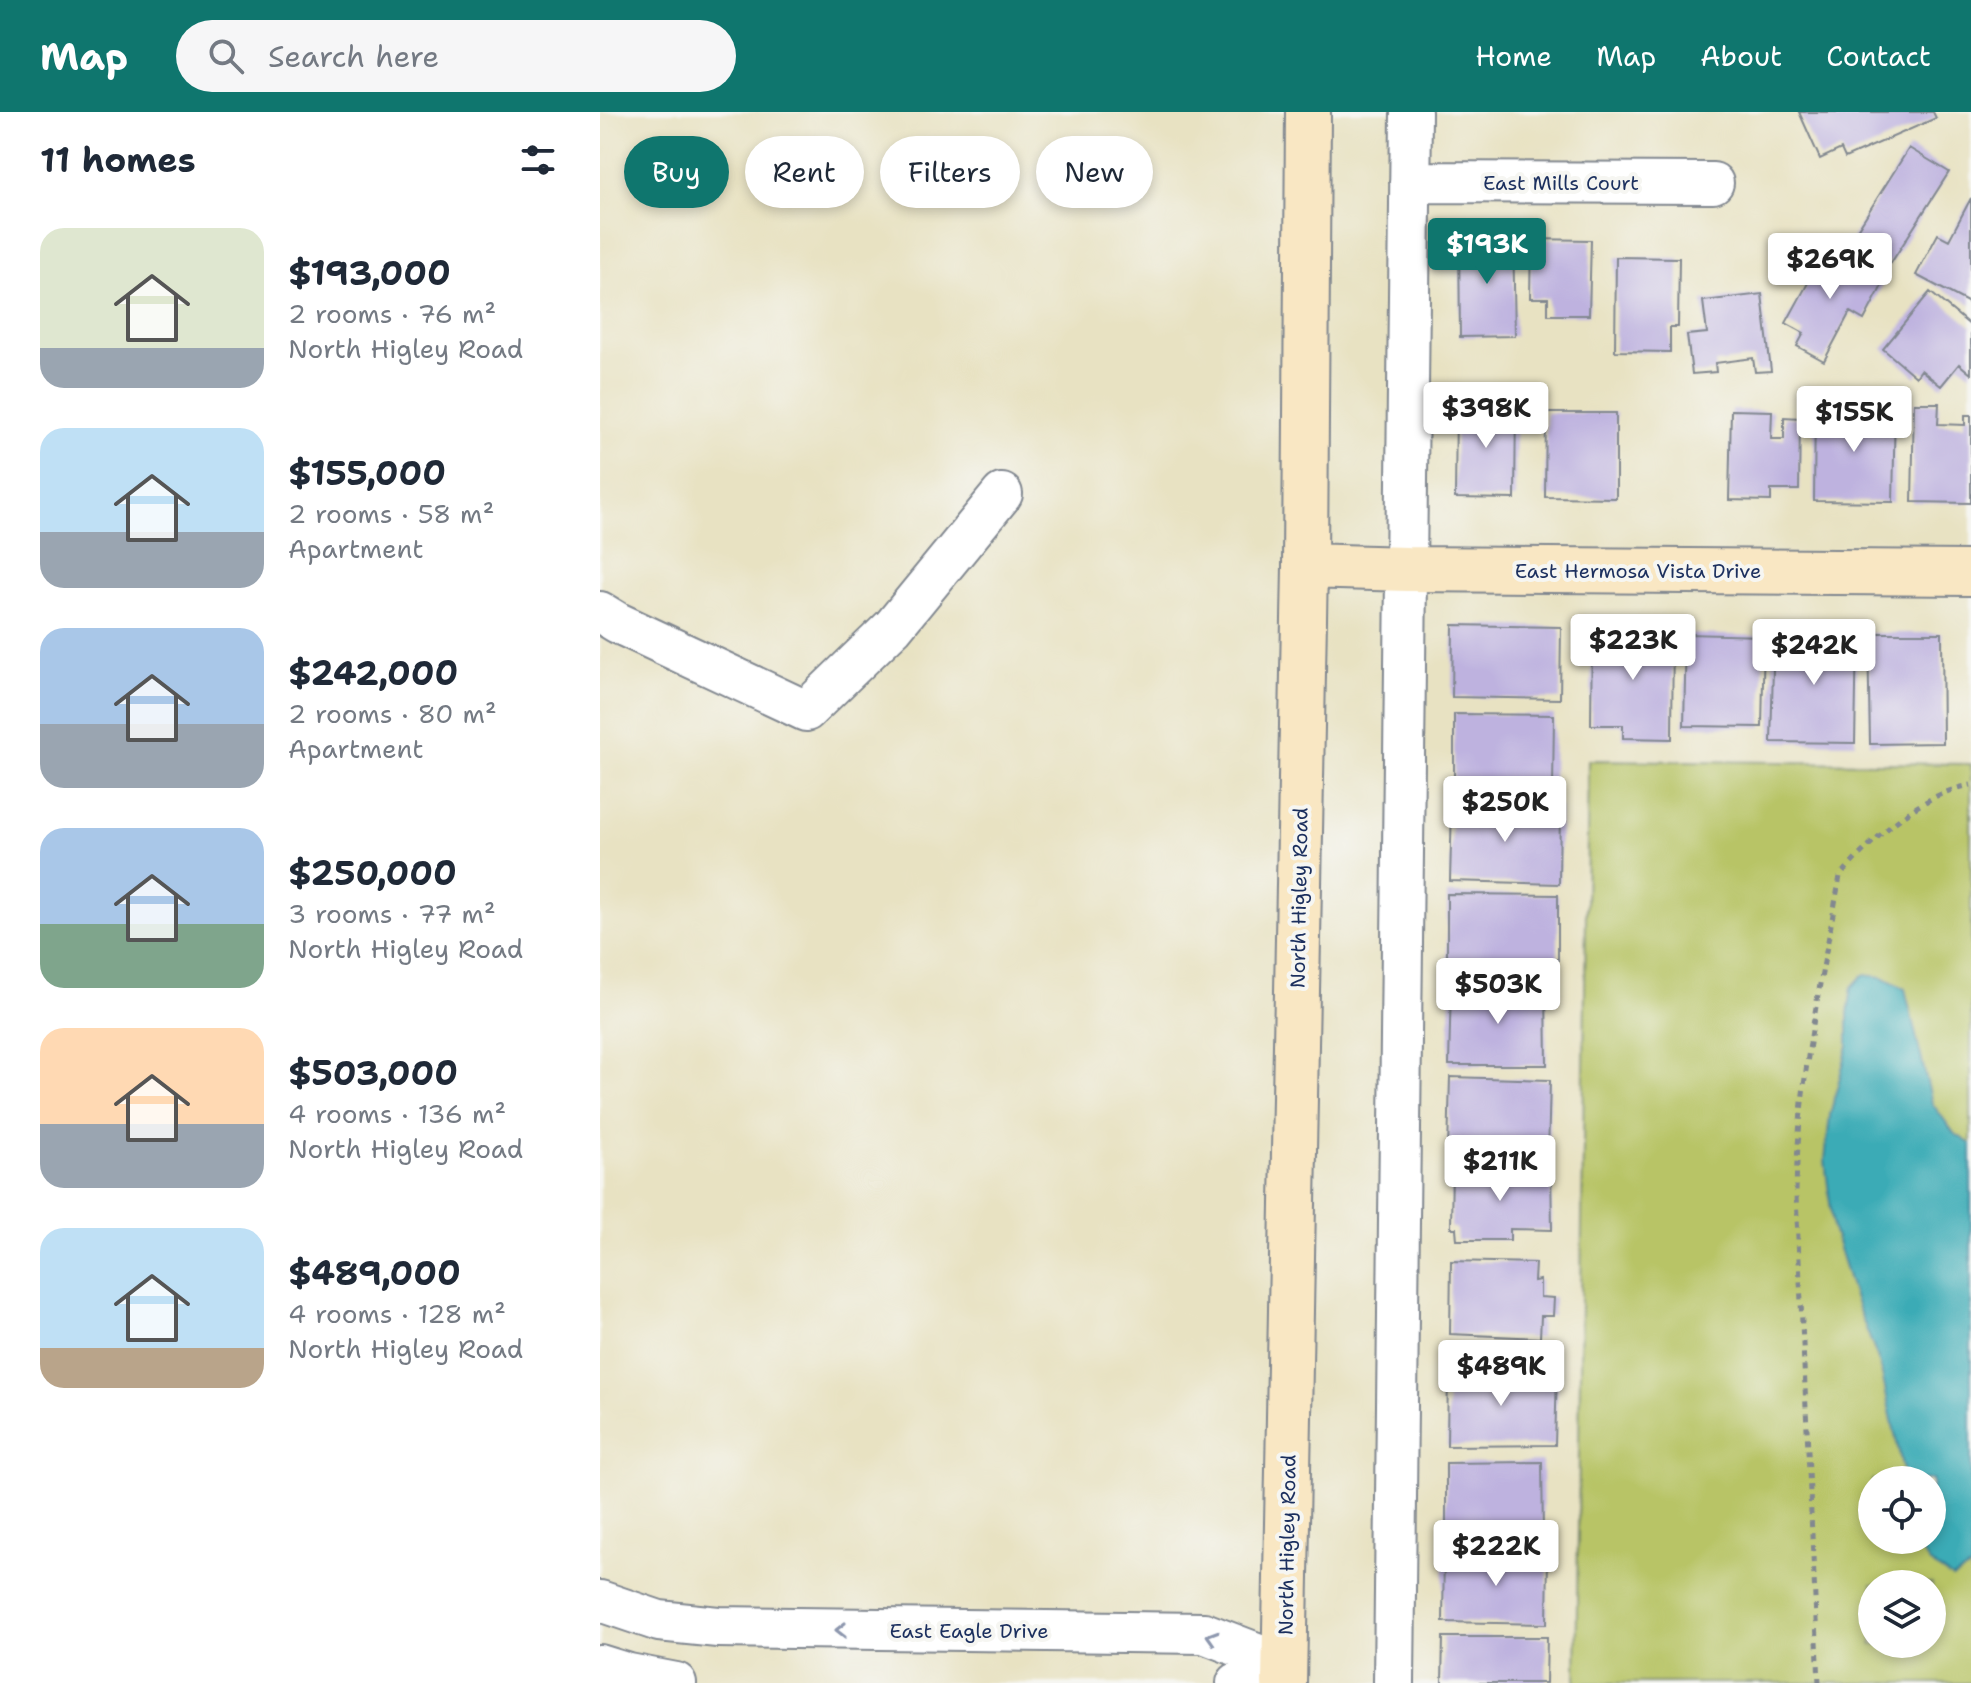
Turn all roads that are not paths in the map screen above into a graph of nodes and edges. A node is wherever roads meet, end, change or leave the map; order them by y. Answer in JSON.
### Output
{"nodes":[{"id":1,"x":1308,"y":112,"type":"edge"},
{"id":2,"x":1411,"y":112,"type":"edge"},
{"id":3,"x":1410,"y":182,"type":"junction"},
{"id":4,"x":1713,"y":183,"type":"dead end"},
{"id":5,"x":1002,"y":494,"type":"dead end"},
{"id":6,"x":1305,"y":566,"type":"junction"},
{"id":7,"x":1407,"y":569,"type":"junction"},
{"id":8,"x":1971,"y":573,"type":"edge"},
{"id":9,"x":600,"y":612,"type":"edge"},
{"id":10,"x":600,"y":1601,"type":"edge"},
{"id":11,"x":600,"y":1665,"type":"edge"},
{"id":12,"x":1284,"y":1674,"type":"edge"},
{"id":13,"x":676,"y":1683,"type":"edge"},
{"id":14,"x":1237,"y":1683,"type":"edge"},
{"id":15,"x":1394,"y":1683,"type":"edge"}],
"edges":[{"from":1,"to":6,"type":"main road","name":"North Higley Road"},
{"from":2,"to":3,"type":"street"},
{"from":3,"to":4,"type":"street","name":"East Mills Court"},
{"from":3,"to":7,"type":"street"},
{"from":5,"to":9,"type":"street"},
{"from":6,"to":7,"type":"main road","name":"East Hermosa Vista Drive"},
{"from":6,"to":12,"type":"main road","name":"North Higley Road"},
{"from":7,"to":8,"type":"main road","name":"East Hermosa Vista Drive"},
{"from":7,"to":15,"type":"street"},
{"from":12,"to":10,"type":"street","name":"East Eagle Drive","one_way":true},
{"from":11,"to":13,"type":"street"},
{"from":12,"to":14,"type":"street"}]}
